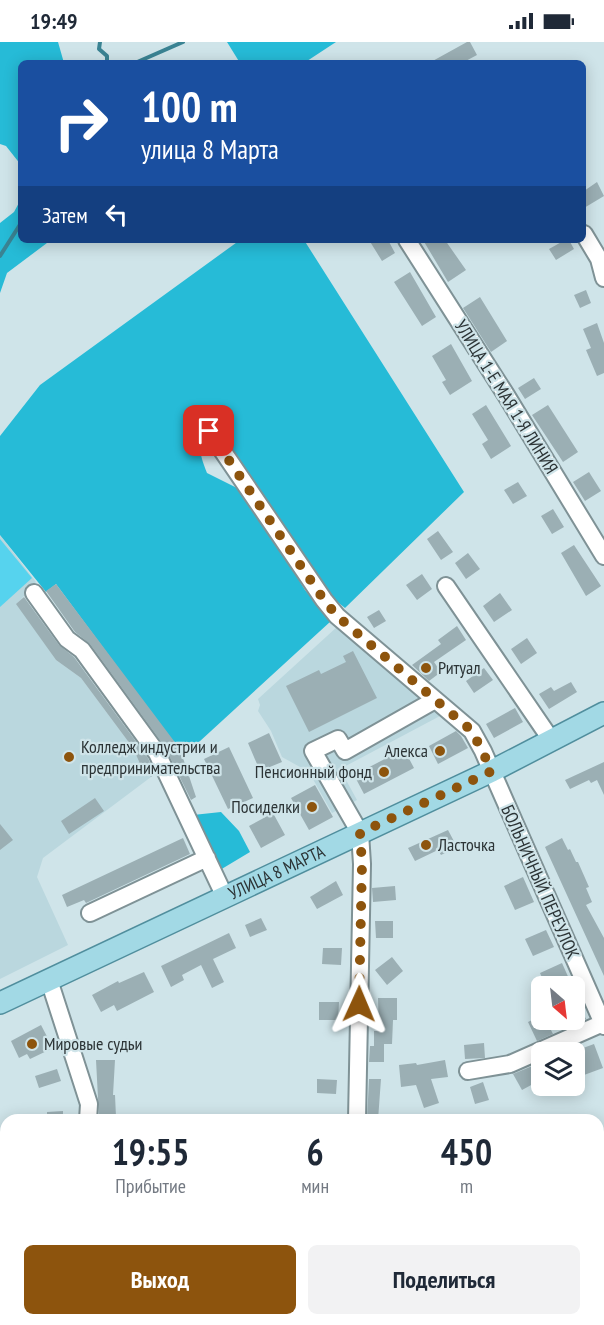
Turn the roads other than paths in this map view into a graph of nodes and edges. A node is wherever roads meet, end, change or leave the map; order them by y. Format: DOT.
graph roads {
  1 [pos="586,237"];
  2 [pos="408,243"];
  3 [pos="604,278"];
  4 [pos="209,431"];
  5 [pos="604,556"];
  6 [pos="446,586"];
  7 [pos="34,593"];
  8 [pos="435,700"];
  9 [pos="604,713"];
  10 [pos="552,741"];
  11 [pos="492,771"];
  12 [pos="360,833"];
  13 [pos="207,858"];
  14 [pos="225,897"];
  15 [pos="90,913"];
  16 [pos="49,980"];
  17 [pos="1,1001"];
  18 [pos="603,1024"];
  19 [pos="468,1071"];
  20 [pos="88,1114"];
  21 [pos="357,1114"];
  1 -- 3 [label="street"];
  2 -- 5 [label="street, УЛИЦА 1-Е МАЯ 1-Я ЛИНИЯ"];
  4 -- 8 [label="street, БОЛЬНИЧНЫЙ ПЕРЕУЛОК"];
  6 -- 10 [label="street"];
  7 -- 13 [label="street"];
  8 -- 11 [label="street, БОЛЬНИЧНЫЙ ПЕРЕУЛОК"];
  8 -- 12 [label="street"];
  9 -- 10 [label="main road, УЛИЦА 8 МАРТА"];
  10 -- 11 [label="main road, УЛИЦА 8 МАРТА"];
  11 -- 12 [label="main road, УЛИЦА 8 МАРТА"];
  11 -- 18 [label="street, БОЛЬНИЧНЫЙ ПЕРЕУЛОК"];
  12 -- 14 [label="main road, УЛИЦА 8 МАРТА"];
  12 -- 21 [label="street"];
  13 -- 14 [label="street"];
  13 -- 15 [label="street"];
  14 -- 16 [label="main road, УЛИЦА 8 МАРТА"];
  16 -- 17 [label="main road, УЛИЦА 8 МАРТА"];
  16 -- 20 [label="street"];
  18 -- 19 [label="street"];
}
